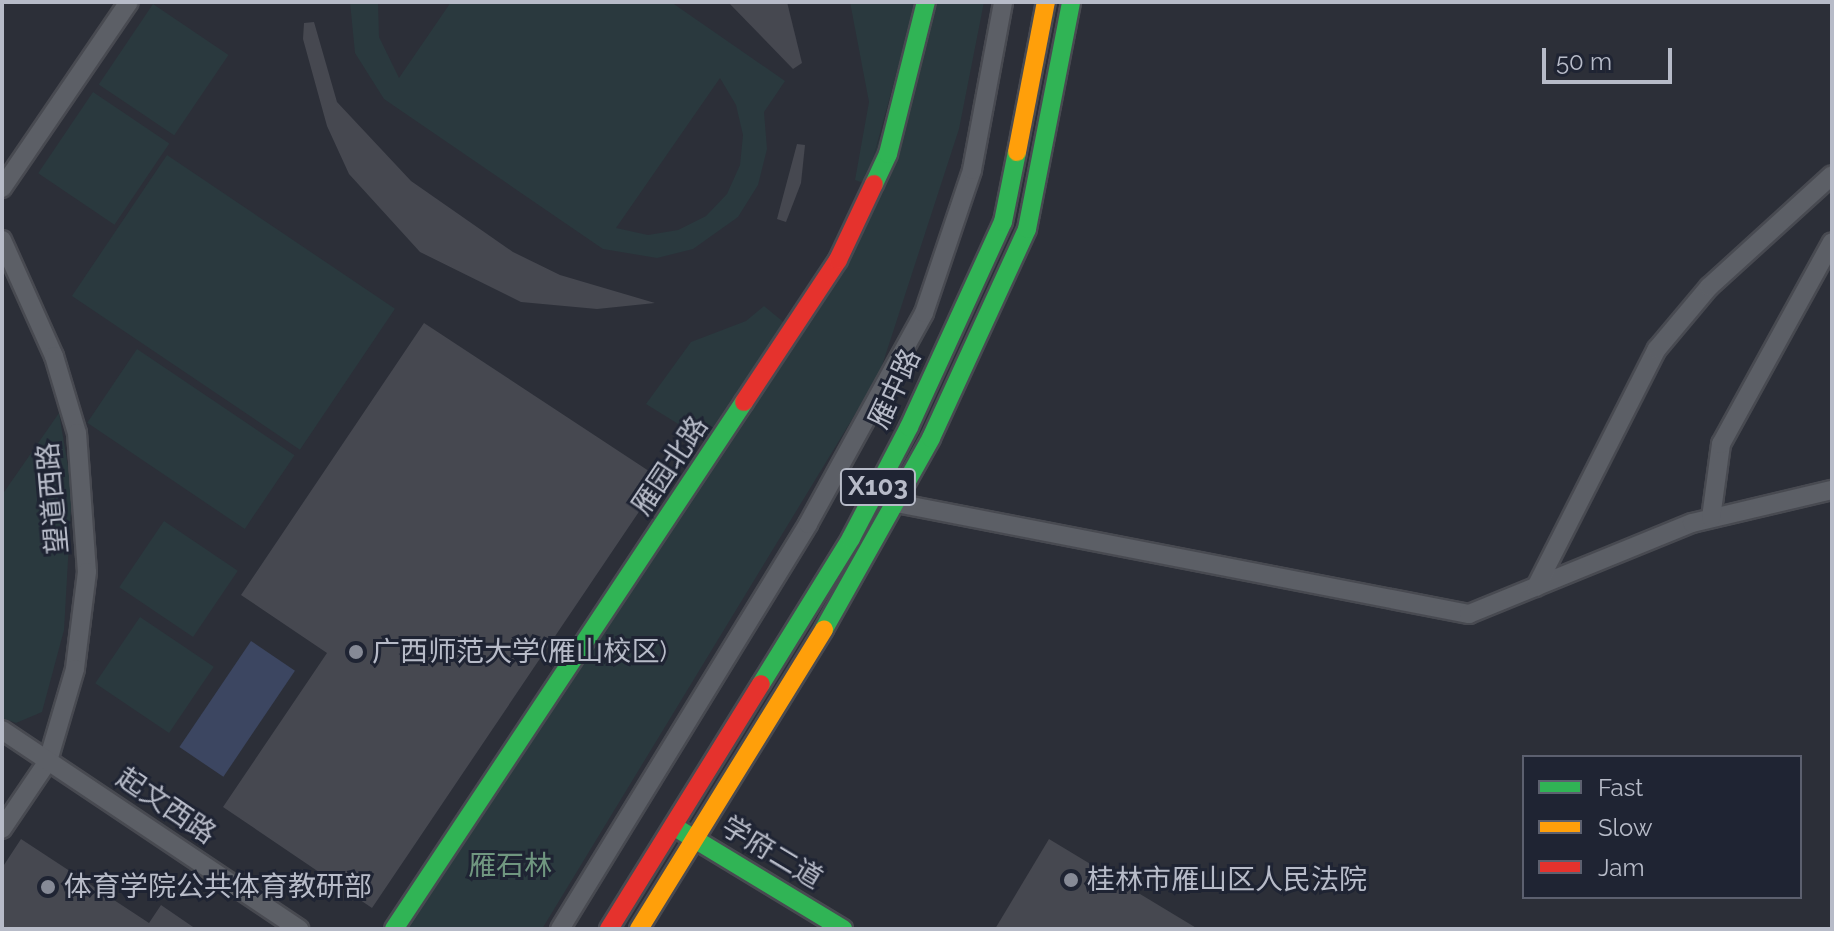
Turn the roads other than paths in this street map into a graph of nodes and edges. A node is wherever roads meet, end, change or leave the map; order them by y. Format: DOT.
graph roads {
  1 [pos="129,2"];
  2 [pos="926,2"];
  3 [pos="1003,2"];
  4 [pos="1046,2"];
  5 [pos="1071,2"];
  6 [pos="1832,175"];
  7 [pos="2,188"];
  8 [pos="2,240"];
  9 [pos="1832,242"];
  10 [pos="1832,490"];
  11 [pos="874,494"];
  12 [pos="896,504"];
  13 [pos="1711,518"];
  14 [pos="1536,587"];
  15 [pos="2,730"];
  16 [pos="48,761"];
  17 [pos="672,826"];
  18 [pos="2,829"];
  19 [pos="695,839"];
  20 [pos="299,929"];
  21 [pos="394,929"];
  22 [pos="560,929"];
  23 [pos="609,929"];
  24 [pos="639,929"];
  25 [pos="843,929"];
  1 -- 7 [label="street"];
  2 -- 21 [label="main road, 雁园北路"];
  3 -- 22 [label="street"];
  4 -- 11 [label="main road, 雁中路 / X103"];
  5 -- 12 [label="main road, 雁中路 / X103"];
  6 -- 14 [label="street"];
  8 -- 16 [label="street, 望道西路"];
  9 -- 13 [label="street"];
  10 -- 13 [label="street"];
  11 -- 12 [label="street"];
  11 -- 17 [label="main road, 雁中路 / X103"];
  12 -- 14 [label="street"];
  12 -- 19 [label="main road, 雁中路 / X103"];
  13 -- 14 [label="street"];
  15 -- 16 [label="street, 起文西路"];
  16 -- 18 [label="street, 望道西路"];
  16 -- 20 [label="street, 起文西路"];
  17 -- 19 [label="main road, 学府二道"];
  17 -- 23 [label="main road, 雁中路 / X103"];
  19 -- 24 [label="main road, 雁中路 / X103"];
  19 -- 25 [label="main road, 学府二道"];
}
